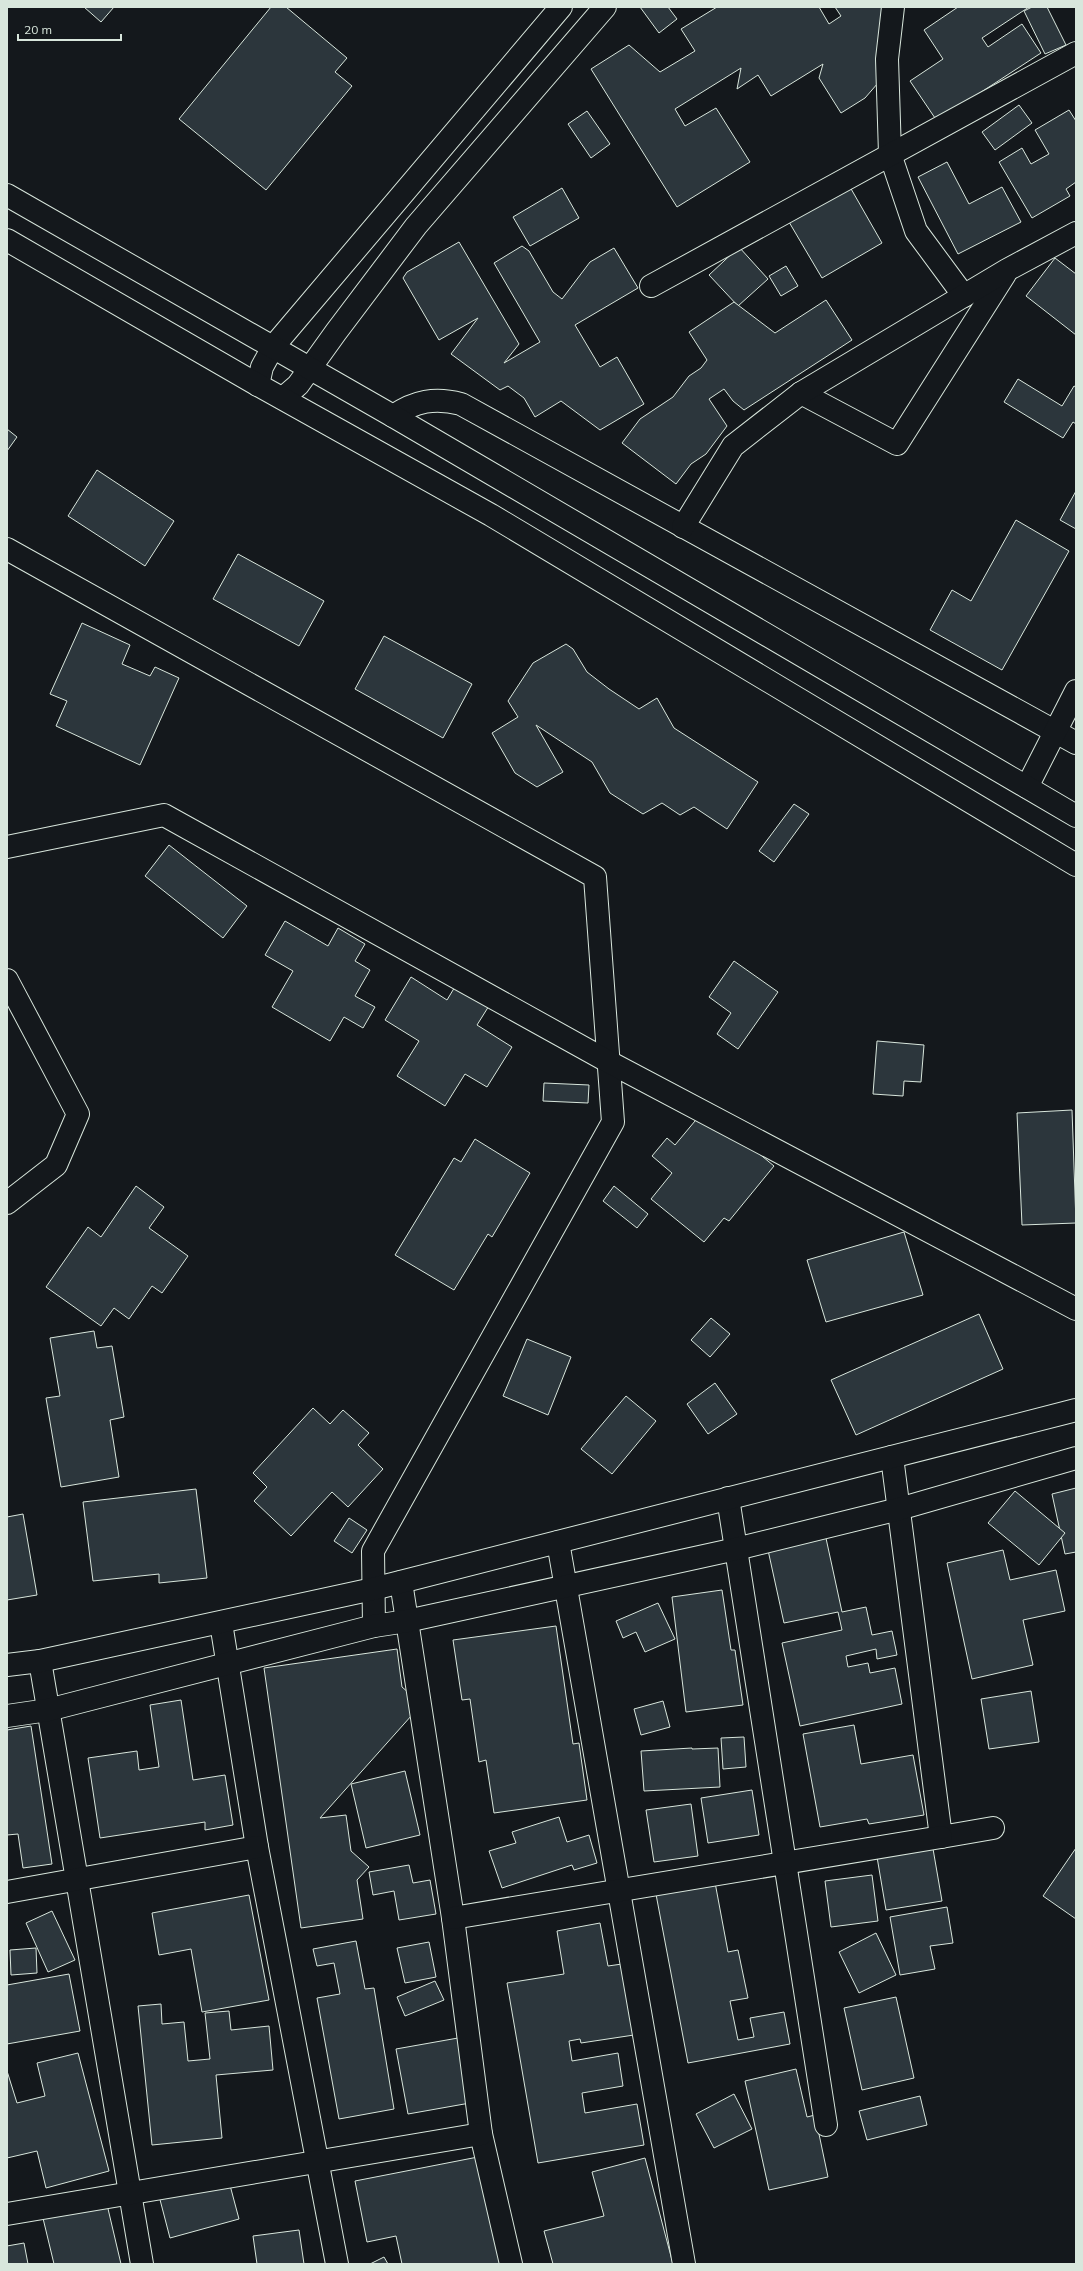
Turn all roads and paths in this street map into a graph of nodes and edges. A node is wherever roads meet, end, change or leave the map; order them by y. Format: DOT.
graph roads {
  1 [pos="561,7"];
  2 [pos="605,7"];
  3 [pos="892,7"];
  4 [pos="1076,53"];
  5 [pos="890,154"];
  6 [pos="7,195"];
  7 [pos="1076,233"];
  8 [pos="7,240"];
  9 [pos="1007,270"];
  10 [pos="651,286"];
  11 [pos="964,296"];
  12 [pos="273,347"];
  13 [pos="310,369"];
  14 [pos="258,385"];
  15 [pos="800,392"];
  16 [pos="283,398"];
  17 [pos="393,416"];
  18 [pos="683,527"];
  19 [pos="7,549"];
  20 [pos="1076,692"];
  21 [pos="1054,731"];
  22 [pos="1076,743"];
  23 [pos="1027,787"];
  24 [pos="1076,816"];
  25 [pos="7,847"];
  26 [pos="1076,865"];
  27 [pos="7,980"];
  28 [pos="609,1062"];
  29 [pos="7,1203"];
  30 [pos="1076,1309"];
  31 [pos="1076,1410"];
  32 [pos="892,1457"];
  33 [pos="1076,1458"];
  34 [pos="728,1498"];
  35 [pos="899,1509"];
  36 [pos="558,1542"];
  37 [pos="736,1549"];
  38 [pos="401,1582"];
  39 [pos="566,1586"];
  40 [pos="373,1589"];
  41 [pos="407,1621"];
  42 [pos="221,1623"];
  43 [pos="374,1626"];
  44 [pos="40,1661"];
  45 [pos="227,1663"];
  46 [pos="7,1664"];
  47 [pos="48,1710"];
  48 [pos="7,1716"];
  49 [pos="993,1828"];
  50 [pos="941,1837"];
  51 [pos="257,1847"];
  52 [pos="786,1863"];
  53 [pos="77,1880"];
  54 [pos="619,1890"];
  55 [pos="7,1892"];
  56 [pos="453,1918"];
  57 [pos="826,2125"];
  58 [pos="481,2134"];
  59 [pos="319,2162"];
  60 [pos="130,2193"];
  61 [pos="7,2214"];
  62 [pos="142,2264"];
  63 [pos="337,2264"];
  64 [pos="511,2264"];
  65 [pos="684,2264"];
  1 -- 12 [label="street"];
  2 -- 13 [label="street"];
  3 -- 5 [label="street"];
  4 -- 5 [label="street"];
  5 -- 10 [label="street"];
  5 -- 11 [label="street"];
  6 -- 12 [label="street"];
  7 -- 9 [label="street"];
  8 -- 14 [label="street"];
  9 -- 11 [label="street"];
  9 -- 15 [label="street"];
  11 -- 15 [label="street"];
  12 -- 13 [label="street"];
  12 -- 14 [label="street"];
  13 -- 16 [label="street"];
  13 -- 17 [label="street"];
  14 -- 16 [label="street"];
  15 -- 18 [label="street"];
  16 -- 26 [label="street"];
  17 -- 18 [label="street"];
  17 -- 23 [label="street"];
  18 -- 21 [label="street"];
  19 -- 28 [label="street"];
  20 -- 21 [label="street"];
  21 -- 22 [label="street"];
  21 -- 23 [label="street"];
  23 -- 24 [label="street"];
  25 -- 28 [label="street"];
  27 -- 29 [label="street"];
  28 -- 30 [label="street"];
  28 -- 40 [label="street"];
  31 -- 32 [label="street"];
  32 -- 34 [label="street"];
  32 -- 35 [label="street"];
  33 -- 35 [label="street"];
  34 -- 36 [label="street"];
  34 -- 37 [label="street"];
  35 -- 37 [label="street"];
  35 -- 50 [label="street"];
  36 -- 38 [label="street"];
  36 -- 39 [label="street"];
  37 -- 39 [label="street"];
  37 -- 52 [label="street"];
  38 -- 40 [label="street"];
  38 -- 41 [label="street"];
  39 -- 41 [label="street"];
  39 -- 54 [label="street"];
  40 -- 42 [label="street"];
  40 -- 43 [label="street"];
  41 -- 43 [label="street"];
  41 -- 56 [label="street"];
  42 -- 44 [label="street"];
  42 -- 45 [label="street"];
  43 -- 45 [label="street"];
  44 -- 46 [label="street"];
  44 -- 47 [label="street"];
  45 -- 47 [label="street"];
  45 -- 51 [label="street"];
  47 -- 48 [label="street"];
  47 -- 53 [label="street"];
  49 -- 50 [label="street"];
  50 -- 52 [label="street"];
  51 -- 53 [label="street"];
  51 -- 59 [label="street"];
  52 -- 54 [label="street"];
  52 -- 57 [label="street"];
  53 -- 55 [label="street"];
  53 -- 60 [label="street"];
  54 -- 56 [label="street"];
  54 -- 65 [label="street"];
  56 -- 58 [label="street"];
  58 -- 59 [label="street"];
  58 -- 64 [label="street"];
  59 -- 60 [label="street"];
  59 -- 63 [label="street"];
  60 -- 61 [label="street"];
  60 -- 62 [label="street"];
}
